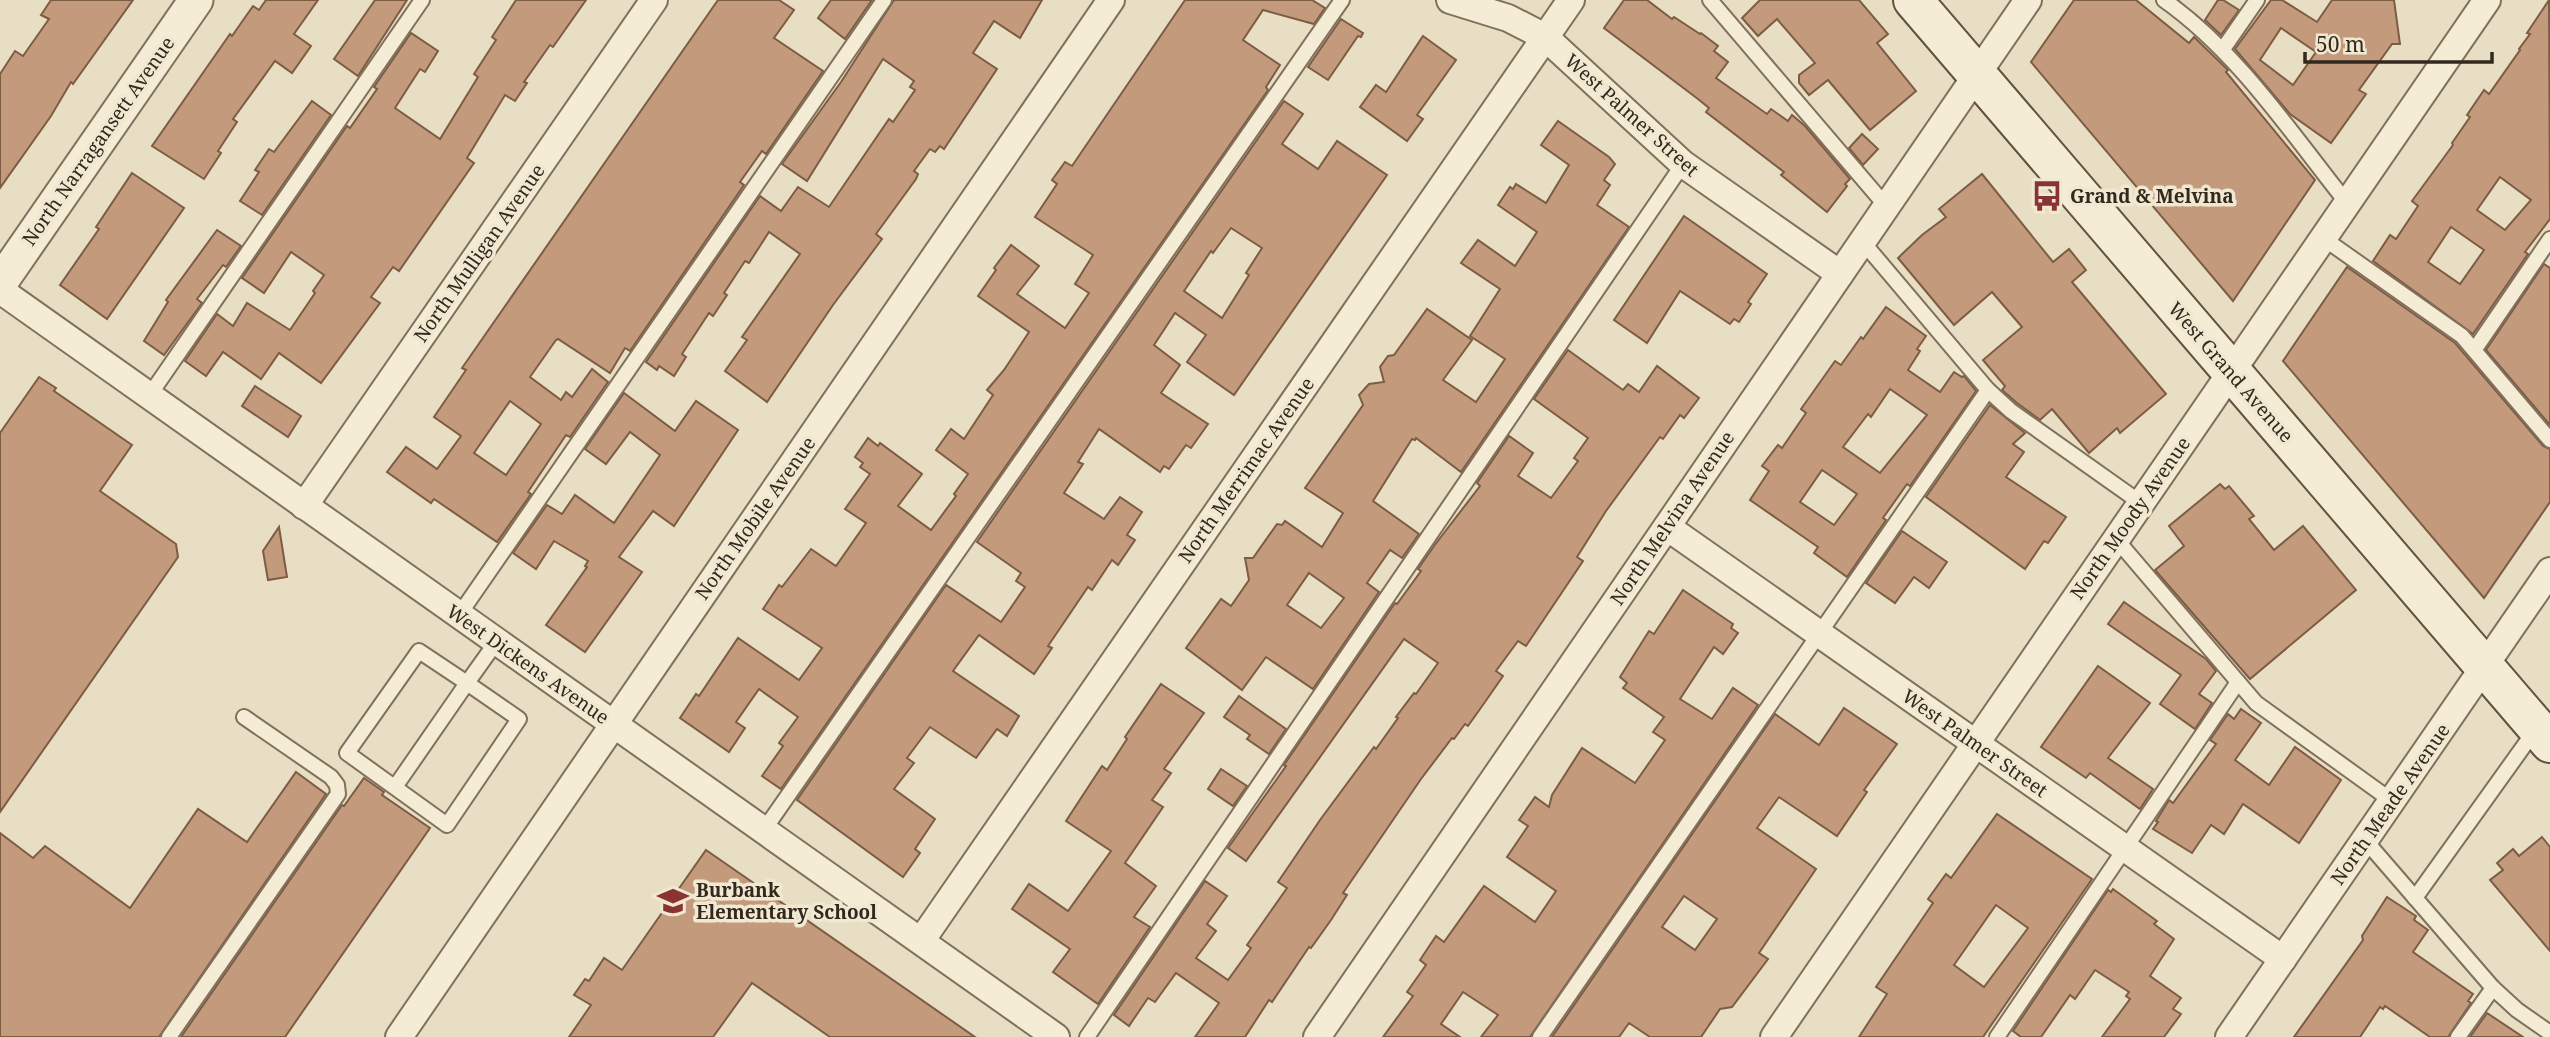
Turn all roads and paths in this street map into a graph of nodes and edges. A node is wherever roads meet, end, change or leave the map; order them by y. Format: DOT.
graph roads {
  1 [pos="196,0"];
  2 [pos="422,0"];
  3 [pos="654,0"];
  4 [pos="884,0"];
  5 [pos="1111,0"];
  6 [pos="1342,0"];
  7 [pos="1450,0"];
  8 [pos="1571,0"];
  9 [pos="1710,0"];
  10 [pos="1913,0"];
  11 [pos="2028,0"];
  12 [pos="2164,0"];
  13 [pos="2257,0"];
  14 [pos="2487,0"];
  15 [pos="1545,37"];
  16 [pos="2223,49"];
  17 [pos="1976,75"];
  18 [pos="1683,164"];
  19 [pos="2347,203"];
  20 [pos="1886,206"];
  21 [pos="2323,239"];
  22 [pos="2550,239"];
  23 [pos="1862,241"];
  24 [pos="1840,274"];
  25 [pos="0,283"];
  26 [pos="0,290"];
  27 [pos="2475,349"];
  28 [pos="2231,372"];
  29 [pos="1988,390"];
  30 [pos="149,396"];
  31 [pos="2550,440"];
  32 [pos="2141,503"];
  33 [pos="304,506"];
  34 [pos="1667,527"];
  35 [pos="2116,539"];
  36 [pos="2550,571"];
  37 [pos="459,615"];
  38 [pos="1818,632"];
  39 [pos="497,641"];
  40 [pos="2485,665"];
  41 [pos="2238,682"];
  42 [pos="467,683"];
  43 [pos="244,717"];
  44 [pos="614,724"];
  45 [pos="2544,736"];
  46 [pos="1976,743"];
  47 [pos="394,788"];
  48 [pos="2392,801"];
  49 [pos="764,830"];
  50 [pos="2365,840"];
  51 [pos="2127,849"];
  52 [pos="2415,898"];
  53 [pos="921,941"];
  54 [pos="2283,959"];
  55 [pos="2493,988"];
  56 [pos="2550,1033"];
  57 [pos="169,1037"];
  58 [pos="400,1037"];
  59 [pos="1056,1037"];
  60 [pos="1087,1037"];
  61 [pos="1317,1037"];
  62 [pos="1540,1037"];
  63 [pos="1774,1037"];
  64 [pos="1997,1037"];
  65 [pos="2229,1037"];
  66 [pos="2458,1037"];
  1 -- 25 [label="street, North Narragansett Avenue"];
  2 -- 30 [label="lane"];
  3 -- 33 [label="street, North Mulligan Avenue"];
  4 -- 37 [label="lane"];
  5 -- 44 [label="street, North Mobile Avenue"];
  6 -- 49 [label="lane"];
  7 -- 15 [label="street, West Palmer Street"];
  8 -- 15 [label="street, North Merrimac Avenue"];
  9 -- 20 [label="lane"];
  10 -- 17 [label="main road, West Grand Avenue"];
  11 -- 17 [label="street, North Melvina Avenue"];
  12 -- 16 [label="lane"];
  13 -- 16 [label="lane"];
  14 -- 19 [label="street, North Moody Avenue"];
  15 -- 18 [label="street, West Palmer Street"];
  15 -- 53 [label="street, North Merrimac Avenue"];
  16 -- 19 [label="lane"];
  17 -- 20 [label="street, North Melvina Avenue"];
  17 -- 28 [label="main road, West Grand Avenue"];
  18 -- 24 [label="street, West Palmer Street"];
  18 -- 60 [label="lane"];
  19 -- 21 [label="street, North Moody Avenue"];
  20 -- 23 [label="street, North Melvina Avenue"];
  21 -- 27 [label="lane"];
  21 -- 28 [label="street, North Moody Avenue"];
  22 -- 27 [label="lane"];
  23 -- 24 [label="street, North Melvina Avenue"];
  23 -- 29 [label="lane"];
  24 -- 34 [label="street, North Melvina Avenue"];
  26 -- 30 [label="street, West Dickens Avenue"];
  27 -- 31 [label="lane"];
  28 -- 32 [label="street, North Moody Avenue"];
  28 -- 40 [label="main road, West Grand Avenue"];
  29 -- 32 [label="lane"];
  29 -- 38 [label="lane"];
  30 -- 33 [label="street, West Dickens Avenue"];
  32 -- 35 [label="street, North Moody Avenue"];
  33 -- 37 [label="street, West Dickens Avenue"];
  34 -- 38 [label="street, West Palmer Street"];
  34 -- 61 [label="street, North Melvina Avenue"];
  35 -- 41 [label="lane"];
  35 -- 46 [label="street, North Moody Avenue"];
  36 -- 40 [label="street, North Meade Avenue"];
  37 -- 39 [label="street, West Dickens Avenue"];
  38 -- 46 [label="street, West Palmer Street"];
  38 -- 62 [label="lane"];
  39 -- 42 [label="lane"];
  39 -- 44 [label="street, West Dickens Avenue"];
  40 -- 45 [label="main road, West Grand Avenue"];
  40 -- 48 [label="street, North Meade Avenue"];
  41 -- 48 [label="lane"];
  41 -- 51 [label="lane"];
  42 -- 47 [label="lane"];
  42 -- 47 [label="lane"];
  42 -- 47 [label="lane"];
  43 -- 57 [label="lane"];
  44 -- 49 [label="street, West Dickens Avenue"];
  44 -- 58 [label="street, North Mobile Avenue"];
  45 -- 52 [label="lane"];
  46 -- 51 [label="street, West Palmer Street"];
  46 -- 63 [label="street, North Moody Avenue"];
  48 -- 50 [label="street, North Meade Avenue"];
  49 -- 53 [label="street, West Dickens Avenue"];
  50 -- 52 [label="lane"];
  50 -- 54 [label="street, North Meade Avenue"];
  51 -- 54 [label="street, West Palmer Street"];
  51 -- 64 [label="lane"];
  52 -- 55 [label="lane"];
  53 -- 59 [label="street, West Dickens Avenue"];
  54 -- 65 [label="street, North Meade Avenue"];
  55 -- 56 [label="lane"];
  55 -- 66 [label="lane"];
}
